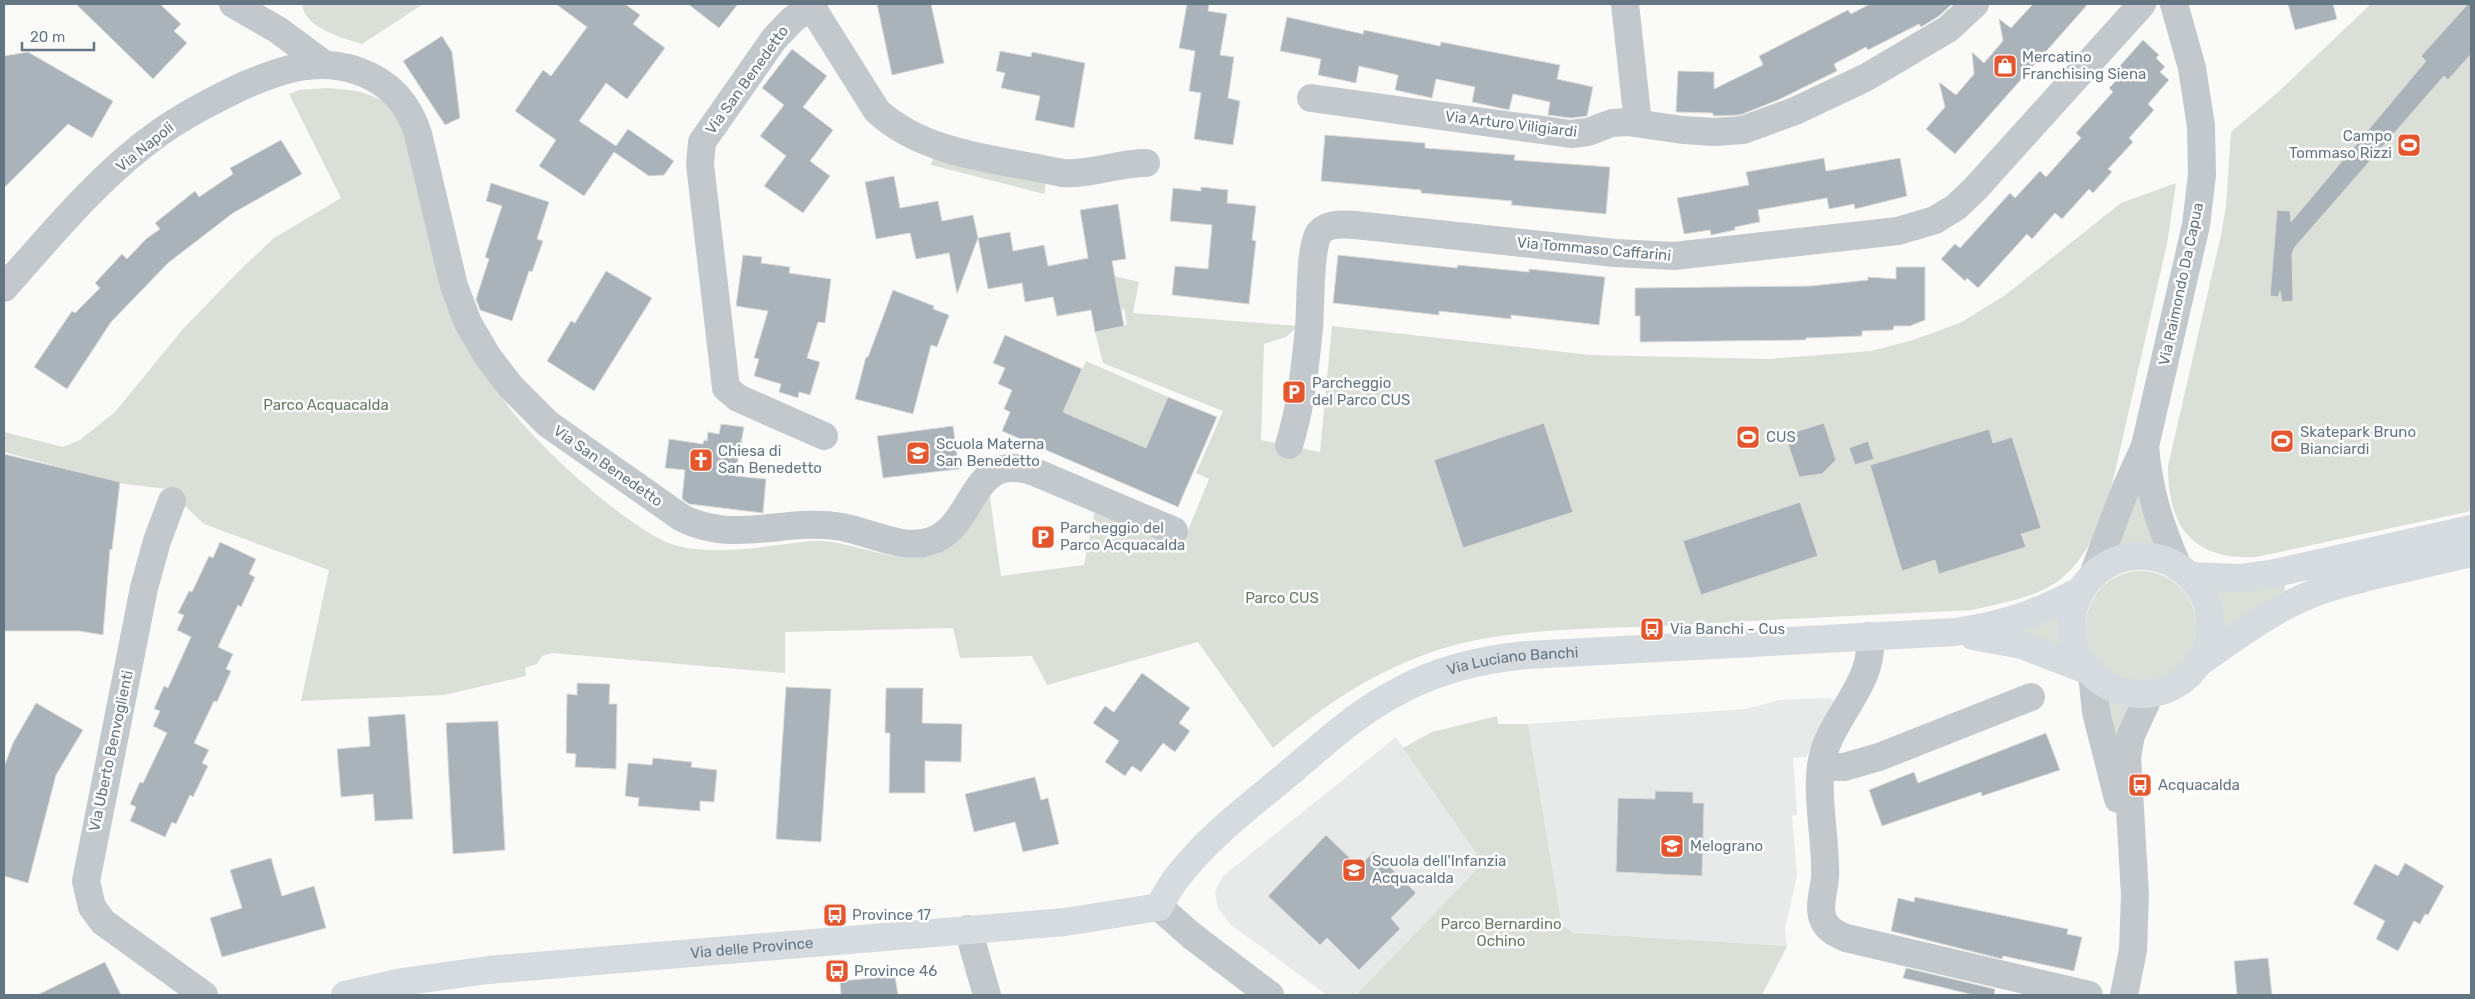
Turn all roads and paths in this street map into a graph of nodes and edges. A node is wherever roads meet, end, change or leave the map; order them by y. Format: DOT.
graph roads {
  1 [pos="233,4"];
  2 [pos="1625,4"];
  3 [pos="1975,4"];
  4 [pos="2142,4"];
  5 [pos="2174,4"];
  6 [pos="813,5"];
  7 [pos="324,64"];
  8 [pos="1311,98"];
  9 [pos="1638,123"];
  10 [pos="1146,163"];
  11 [pos="4,288"];
  12 [pos="824,436"];
  13 [pos="1289,445"];
  14 [pos="2145,446"];
  15 [pos="172,501"];
  16 [pos="2471,528"];
  17 [pos="1174,530"];
  18 [pos="2471,553"];
  19 [pos="2184,571"];
  20 [pos="2087,582"];
  21 [pos="1955,632"];
  22 [pos="1869,636"];
  23 [pos="2200,662"];
  24 [pos="2091,673"];
  25 [pos="2150,694"];
  26 [pos="2031,697"];
  27 [pos="1821,767"];
  28 [pos="2130,839"];
  29 [pos="1158,907"];
  30 [pos="968,929"];
  31 [pos="168,968"];
  32 [pos="182,995"];
  33 [pos="204,995"];
  34 [pos="345,995"];
  35 [pos="987,995"];
  36 [pos="1270,995"];
  37 [pos="2088,995"];
  38 [pos="2124,995"];
  1 -- 7 [label="street, Via San Benedetto"];
  2 -- 9 [label="street"];
  3 -- 9 [label="street, Via Arturo Viligiardi"];
  4 -- 13 [label="street, Via Tommaso Caffarini"];
  5 -- 14 [label="street, Via Raimondo Da Capua"];
  6 -- 10 [label="street"];
  6 -- 12 [label="street, Via San Benedetto"];
  7 -- 11 [label="street, Via Napoli"];
  7 -- 17 [label="street, Via San Benedetto"];
  8 -- 9 [label="street, Via Arturo Viligiardi"];
  14 -- 19 [label="street, Via Raimondo Da Capua"];
  14 -- 20 [label="street, Via Raimondo Da Capua"];
  15 -- 31 [label="street, Via Uberto Benvoglienti"];
  16 -- 19 [label="main road"];
  18 -- 23 [label="main road"];
  19 -- 20 [label="main road, Via Luciano Banchi"];
  19 -- 23 [label="main road, Via Luciano Banchi"];
  20 -- 21 [label="main road, Via Luciano Banchi"];
  20 -- 24 [label="main road, Via Luciano Banchi"];
  21 -- 22 [label="main road, Via Luciano Banchi"];
  21 -- 24 [label="main road, Via Luciano Banchi"];
  22 -- 27 [label="street"];
  22 -- 29 [label="main road, Via Luciano Banchi"];
  23 -- 25 [label="main road, Via Luciano Banchi"];
  24 -- 25 [label="main road, Via Luciano Banchi"];
  24 -- 28 [label="street"];
  25 -- 28 [label="street"];
  26 -- 27 [label="street"];
  27 -- 37 [label="street"];
  28 -- 38 [label="street"];
  29 -- 30 [label="main road, Via delle Province"];
  29 -- 36 [label="street"];
  30 -- 34 [label="main road, Via delle Province"];
  30 -- 35 [label="street"];
  31 -- 32 [label="street, Via Uberto Benvoglienti"];
  31 -- 33 [label="street, Via Uberto Benvoglienti"];
}
